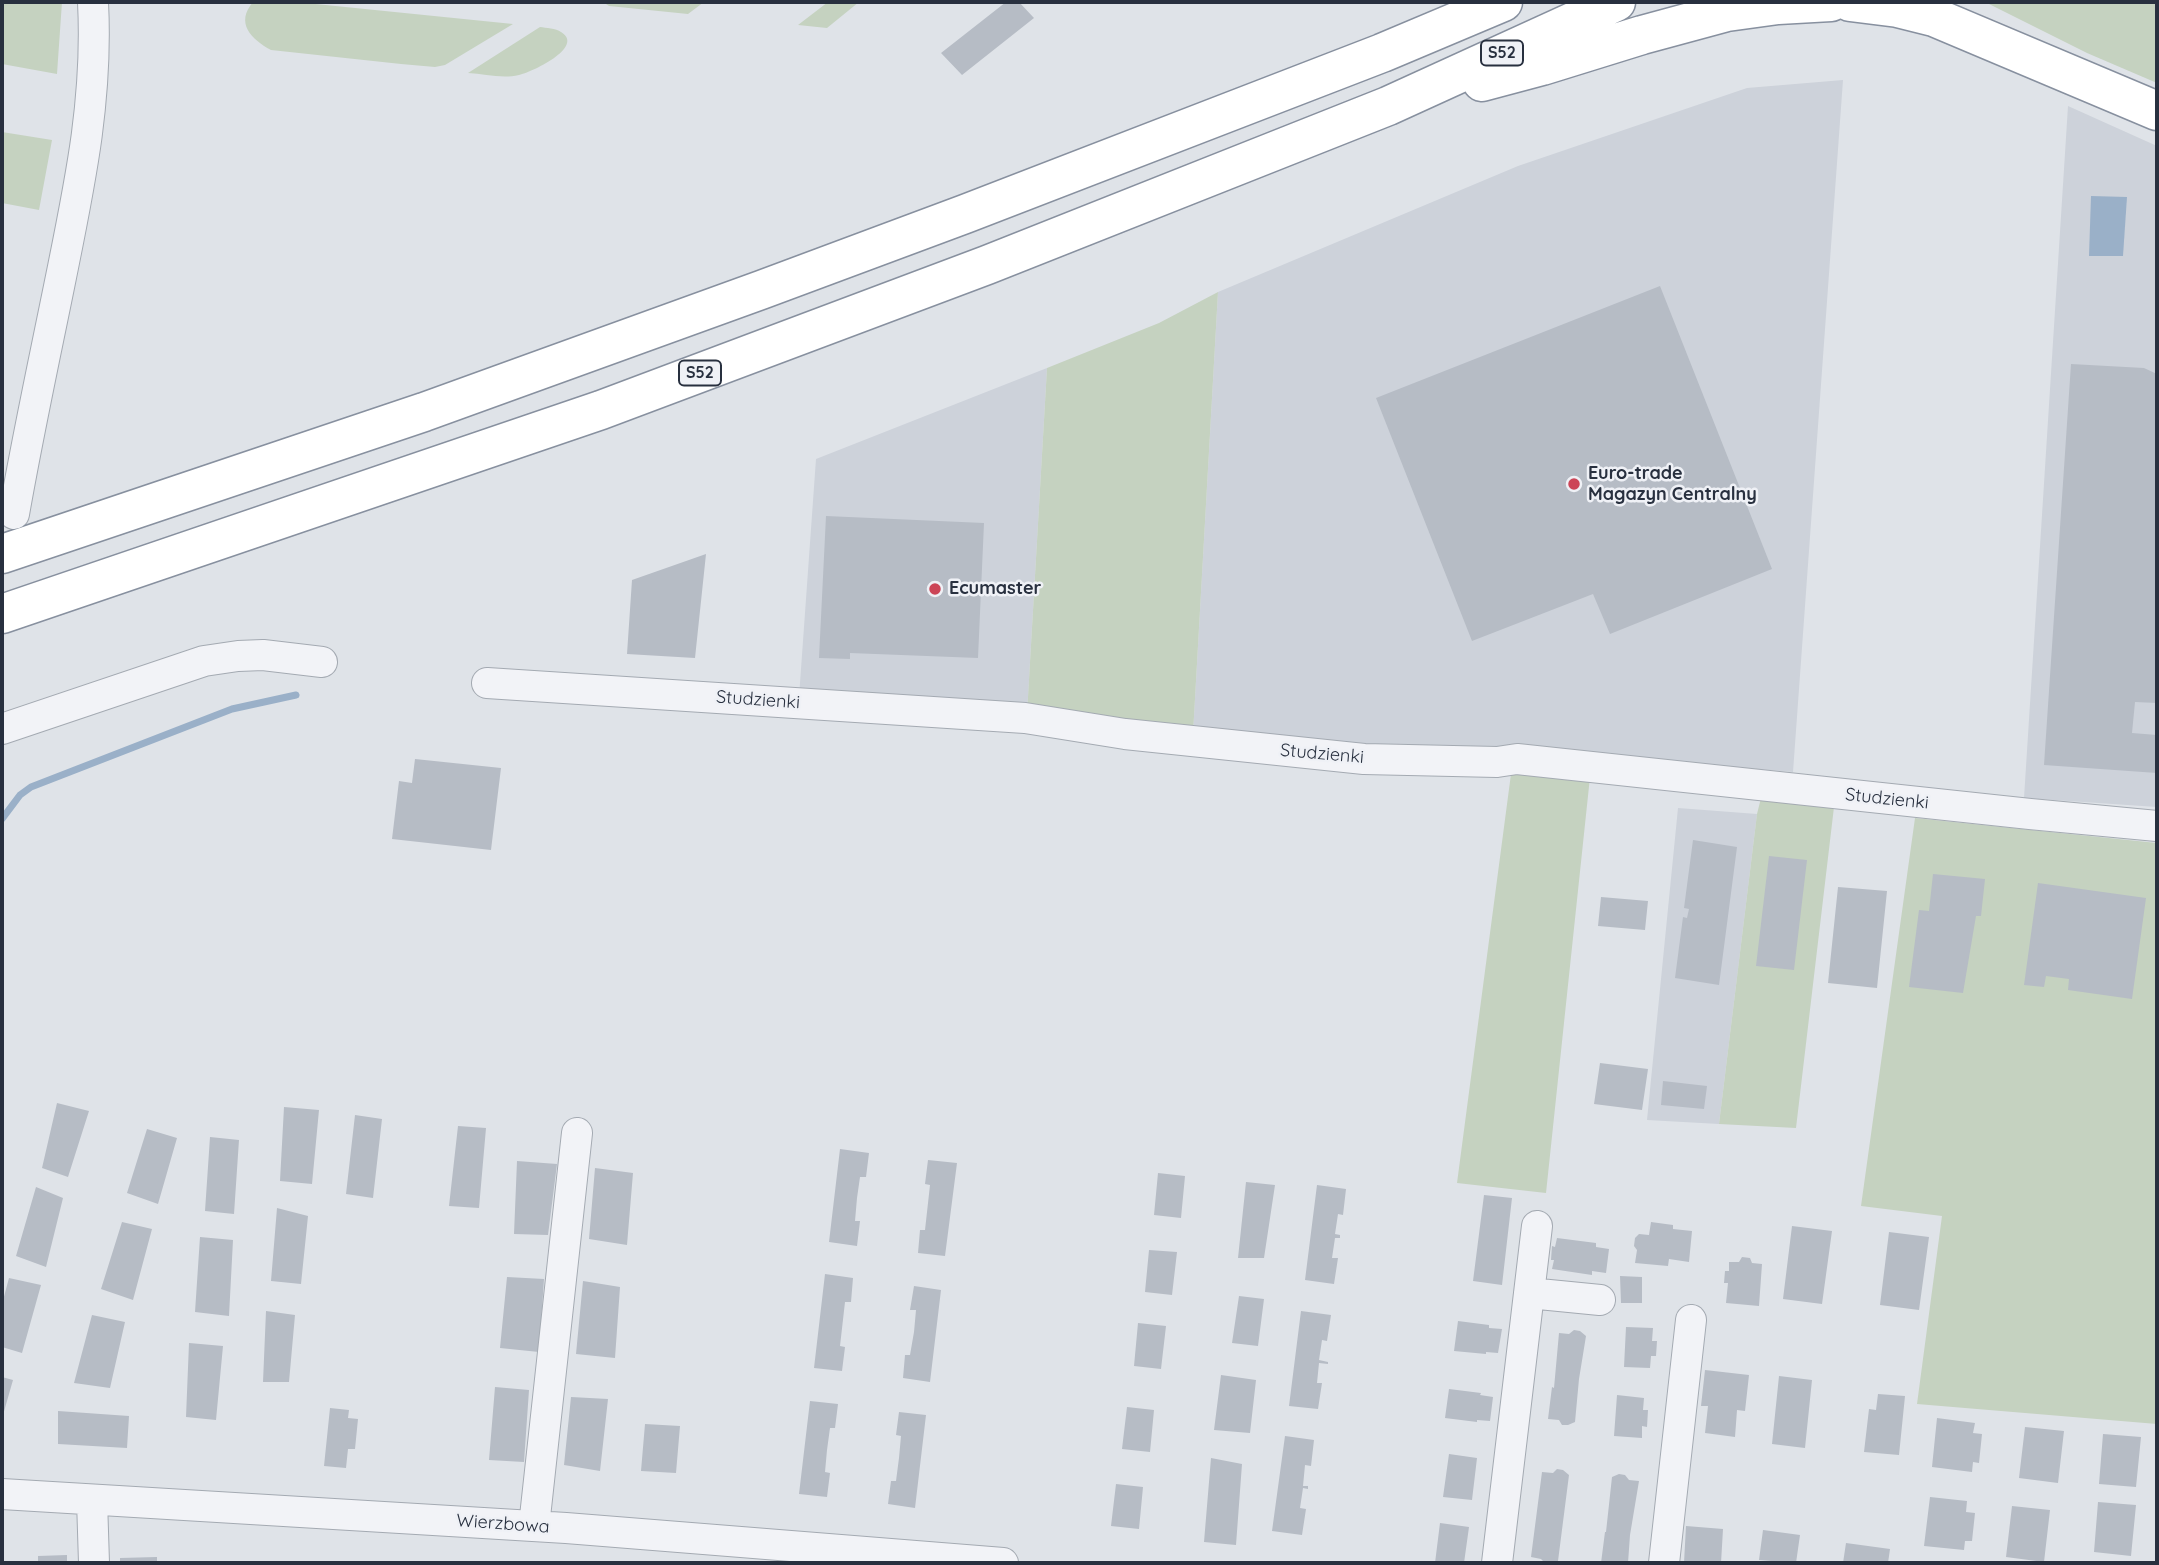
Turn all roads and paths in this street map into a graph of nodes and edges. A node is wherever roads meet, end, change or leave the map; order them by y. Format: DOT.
graph roads {
  1 [pos="93,2"];
  2 [pos="1475,2"];
  3 [pos="1503,2"];
  4 [pos="1616,2"];
  5 [pos="1831,2"];
  6 [pos="1850,2"];
  7 [pos="1382,53"];
  8 [pos="1388,106"];
  9 [pos="2157,111"];
  10 [pos="14,447"];
  11 [pos="14,514"];
  12 [pos="2,554"];
  13 [pos="2,614"];
  14 [pos="322,662"];
  15 [pos="487,683"];
  16 [pos="2,729"];
  17 [pos="2157,826"];
  18 [pos="577,1133"];
  19 [pos="1537,1226"];
  20 [pos="1529,1293"];
  21 [pos="1600,1300"];
  22 [pos="1691,1320"];
  23 [pos="2,1494"];
  24 [pos="92,1500"];
  25 [pos="534,1526"];
  26 [pos="94,1563"];
  27 [pos="996,1563"];
  28 [pos="1003,1563"];
  29 [pos="1497,1563"];
  30 [pos="1664,1563"];
  1 -- 10 [label="street"];
  2 -- 7 [label="highway"];
  3 -- 7 [label="highway"];
  4 -- 8 [label="highway, S52"];
  5 -- 8 [label="highway"];
  6 -- 9 [label="highway"];
  7 -- 12 [label="highway"];
  8 -- 13 [label="highway, S52"];
  10 -- 11 [label="street"];
  14 -- 16 [label="street"];
  15 -- 17 [label="street, Studzienki"];
  18 -- 25 [label="street"];
  19 -- 20 [label="street"];
  20 -- 21 [label="street"];
  20 -- 29 [label="street"];
  22 -- 30 [label="street"];
  23 -- 24 [label="street, Wierzbowa"];
  24 -- 25 [label="street, Wierzbowa"];
  24 -- 26 [label="street"];
  25 -- 27 [label="street, Wierzbowa"];
  27 -- 28 [label="street, Wierzbowa"];
}
